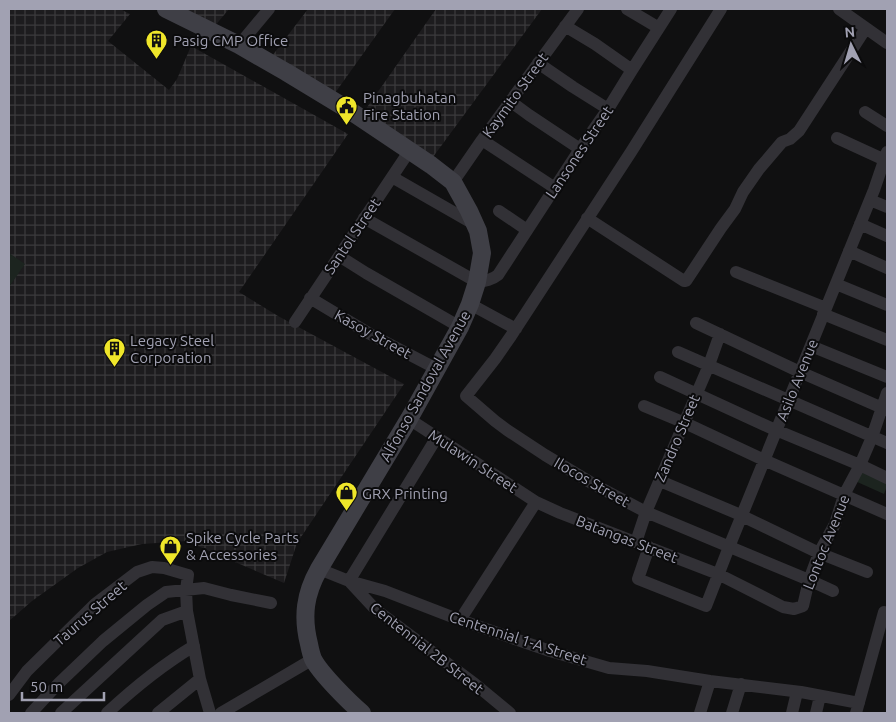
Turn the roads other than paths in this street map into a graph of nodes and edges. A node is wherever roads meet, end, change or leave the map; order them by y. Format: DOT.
graph roads {
  1 [pos="166,9"];
  2 [pos="269,9"];
  3 [pos="578,9"];
  4 [pos="627,9"];
  5 [pos="672,9"];
  6 [pos="720,9"];
  7 [pos="839,9"];
  8 [pos="565,26"];
  9 [pos="659,28"];
  10 [pos="866,28"];
  11 [pos="887,43"];
  12 [pos="239,44"];
  13 [pos="538,63"];
  14 [pos="632,70"];
  15 [pos="510,101"];
  16 [pos="608,109"];
  17 [pos="864,112"];
  18 [pos="887,126"];
  19 [pos="837,138"];
  20 [pos="482,140"];
  21 [pos="580,149"];
  22 [pos="410,150"];
  23 [pos="886,158"];
  24 [pos="392,176"];
  25 [pos="453,182"];
  26 [pos="555,188"];
  27 [pos="870,200"];
  28 [pos="887,207"];
  29 [pos="499,211"];
  30 [pos="364,218"];
  31 [pos="587,218"];
  32 [pos="474,224"];
  33 [pos="860,224"];
  34 [pos="527,230"];
  35 [pos="887,236"];
  36 [pos="849,251"];
  37 [pos="339,256"];
  38 [pos="887,268"];
  39 [pos="736,272"];
  40 [pos="477,282"];
  41 [pos="836,284"];
  42 [pos="310,298"];
  43 [pos="470,304"];
  44 [pos="887,305"];
  45 [pos="825,311"];
  46 [pos="294,322"];
  47 [pos="696,324"];
  48 [pos="460,327"];
  49 [pos="516,329"];
  50 [pos="720,334"];
  51 [pos="887,340"];
  52 [pos="811,346"];
  53 [pos="678,352"];
  54 [pos="709,365"];
  55 [pos="437,369"];
  56 [pos="800,372"];
  57 [pos="660,377"];
  58 [pos="887,377"];
  59 [pos="696,393"];
  60 [pos="887,393"];
  61 [pos="789,400"];
  62 [pos="644,406"];
  63 [pos="885,409"];
  64 [pos="409,419"];
  65 [pos="685,423"];
  66 [pos="776,430"];
  67 [pos="437,437"];
  68 [pos="872,437"];
  69 [pos="887,444"];
  70 [pos="764,460"];
  71 [pos="860,465"];
  72 [pos="887,478"];
  73 [pos="660,480"];
  74 [pos="844,495"];
  75 [pos="536,502"];
  76 [pos="646,512"];
  77 [pos="887,514"];
  78 [pos="741,516"];
  79 [pos="636,542"];
  80 [pos="729,547"];
  81 [pos="649,548"];
  82 [pos="820,553"];
  83 [pos="319,569"];
  84 [pos="867,572"];
  85 [pos="718,574"];
  86 [pos="809,580"];
  87 [pos="349,581"];
  88 [pos="186,590"];
  89 [pos="833,591"];
  90 [pos="270,603"];
  91 [pos="187,611"];
  92 [pos="884,612"];
  93 [pos="460,620"];
  94 [pos="194,646"];
  95 [pos="313,660"];
  96 [pos="200,679"];
  97 [pos="710,681"];
  98 [pos="741,684"];
  99 [pos="797,692"];
  100 [pos="9,695"];
  101 [pos="820,696"];
  102 [pos="858,708"];
  103 [pos="31,713"];
  104 [pos="61,713"];
  105 [pos="107,713"];
  106 [pos="158,713"];
  107 [pos="210,713"];
  108 [pos="223,713"];
  109 [pos="362,713"];
  110 [pos="510,713"];
  111 [pos="700,713"];
  112 [pos="732,713"];
  113 [pos="792,713"];
  114 [pos="816,713"];
  1 -- 12 [label="main road, Alfonso Sandoval Avenue"];
  2 -- 12 [label="street"];
  3 -- 8 [label="street, Kaymito Street"];
  4 -- 9 [label="street"];
  5 -- 9 [label="street, Lansones Street"];
  6 -- 31 [label="street"];
  7 -- 10 [label="street"];
  8 -- 13 [label="street, Kaymito Street"];
  8 -- 14 [label="street"];
  9 -- 14 [label="street, Lansones Street"];
  10 -- 11 [label="street"];
  10 -- 31 [label="street"];
  12 -- 22 [label="main road, Alfonso Sandoval Avenue"];
  13 -- 15 [label="street, Kaymito Street"];
  13 -- 16 [label="street"];
  14 -- 16 [label="street, Lansones Street"];
  15 -- 20 [label="street, Kaymito Street"];
  15 -- 21 [label="street"];
  16 -- 21 [label="street, Lansones Street"];
  17 -- 18 [label="street"];
  19 -- 23 [label="street"];
  20 -- 25 [label="street, Kaymito Street"];
  20 -- 26 [label="street"];
  21 -- 26 [label="street, Lansones Street"];
  22 -- 24 [label="street, Santol Street"];
  22 -- 25 [label="main road, Alfonso Sandoval Avenue"];
  23 -- 27 [label="street, Asilo Avenue"];
  24 -- 30 [label="street, Santol Street"];
  24 -- 32 [label="street"];
  25 -- 32 [label="main road, Alfonso Sandoval Avenue"];
  26 -- 34 [label="street, Lansones Street"];
  27 -- 28 [label="street"];
  27 -- 33 [label="street, Asilo Avenue"];
  29 -- 34 [label="street"];
  30 -- 37 [label="street, Santol Street"];
  30 -- 40 [label="street"];
  31 -- 49 [label="street"];
  32 -- 40 [label="main road, Alfonso Sandoval Avenue"];
  33 -- 35 [label="street"];
  33 -- 36 [label="street, Asilo Avenue"];
  34 -- 40 [label="street, Lansones Street"];
  36 -- 38 [label="street"];
  36 -- 41 [label="street, Asilo Avenue"];
  37 -- 42 [label="street, Santol Street"];
  37 -- 48 [label="street"];
  39 -- 45 [label="street"];
  40 -- 43 [label="main road, Alfonso Sandoval Avenue"];
  41 -- 44 [label="street"];
  41 -- 45 [label="street, Asilo Avenue"];
  42 -- 46 [label="street, Santol Street"];
  42 -- 55 [label="street, Kasoy Street"];
  43 -- 48 [label="main road, Alfonso Sandoval Avenue"];
  43 -- 49 [label="street"];
  45 -- 51 [label="street"];
  45 -- 52 [label="street, Asilo Avenue"];
  47 -- 50 [label="street"];
  48 -- 55 [label="main road, Alfonso Sandoval Avenue"];
  49 -- 76 [label="street, Ilocos Street"];
  50 -- 54 [label="street, Zandro Street"];
  50 -- 56 [label="street"];
  52 -- 56 [label="street, Asilo Avenue"];
  52 -- 58 [label="street"];
  53 -- 54 [label="street"];
  54 -- 59 [label="street, Zandro Street"];
  54 -- 61 [label="street"];
  55 -- 64 [label="main road, Alfonso Sandoval Avenue"];
  56 -- 61 [label="street, Asilo Avenue"];
  56 -- 63 [label="street"];
  57 -- 59 [label="street"];
  59 -- 65 [label="street, Zandro Street"];
  59 -- 66 [label="street"];
  60 -- 63 [label="street, Lontoc Avenue"];
  61 -- 66 [label="street, Asilo Avenue"];
  61 -- 68 [label="street"];
  62 -- 65 [label="street"];
  63 -- 68 [label="street, Lontoc Avenue"];
  64 -- 67 [label="street, Mulawin Street"];
  64 -- 83 [label="main road, Alfonso Sandoval Avenue"];
  65 -- 70 [label="street"];
  65 -- 73 [label="street, Zandro Street"];
  66 -- 70 [label="street, Asilo Avenue"];
  66 -- 71 [label="street"];
  67 -- 75 [label="street, Mulawin Street"];
  67 -- 87 [label="street"];
  68 -- 69 [label="street"];
  68 -- 71 [label="street, Lontoc Avenue"];
  70 -- 74 [label="street"];
  70 -- 78 [label="street, Asilo Avenue"];
  71 -- 72 [label="street"];
  71 -- 74 [label="street, Lontoc Avenue"];
  73 -- 76 [label="street, Zandro Street"];
  73 -- 78 [label="street"];
  74 -- 77 [label="street"];
  74 -- 82 [label="street, Lontoc Avenue"];
  75 -- 79 [label="street, Batangas Street"];
  75 -- 93 [label="street"];
  76 -- 79 [label="street, Zandro Street"];
  76 -- 80 [label="street, Ilocos Street"];
  78 -- 80 [label="street, Asilo Avenue"];
  78 -- 82 [label="street"];
  79 -- 81 [label="street, Batangas Street"];
  80 -- 85 [label="street, Asilo Avenue"];
  80 -- 86 [label="street, Ilocos Street"];
  81 -- 85 [label="street, Batangas Street"];
  81 -- 85 [label="street, Asilo Avenue"];
  82 -- 84 [label="street"];
  82 -- 86 [label="street, Lontoc Avenue"];
  83 -- 87 [label="street, Centennial 2B Street"];
  83 -- 95 [label="main road, Alfonso Sandoval Avenue"];
  85 -- 86 [label="street, Lontoc Avenue"];
  86 -- 89 [label="street, Ilocos Street"];
  87 -- 93 [label="street, Centennial 1-A Street"];
  87 -- 110 [label="street, Centennial 2B Street"];
  88 -- 90 [label="street"];
  88 -- 91 [label="street"];
  88 -- 100 [label="street, Taurus Street"];
  88 -- 103 [label="street"];
  91 -- 94 [label="street"];
  91 -- 104 [label="street"];
  92 -- 102 [label="street"];
  93 -- 97 [label="street, Centennial 1-A Street"];
  94 -- 96 [label="street"];
  94 -- 105 [label="street"];
  95 -- 108 [label="street"];
  95 -- 109 [label="main road, Alfonso Sandoval Avenue"];
  96 -- 106 [label="street"];
  96 -- 107 [label="street"];
  97 -- 98 [label="street, Centennial 1-A Street"];
  97 -- 111 [label="street"];
  98 -- 99 [label="street, Centennial 1-A Street"];
  98 -- 112 [label="street"];
  99 -- 101 [label="street, Centennial 1-A Street"];
  99 -- 113 [label="street"];
  101 -- 102 [label="street, Centennial 1-A Street"];
  101 -- 114 [label="street"];
}
